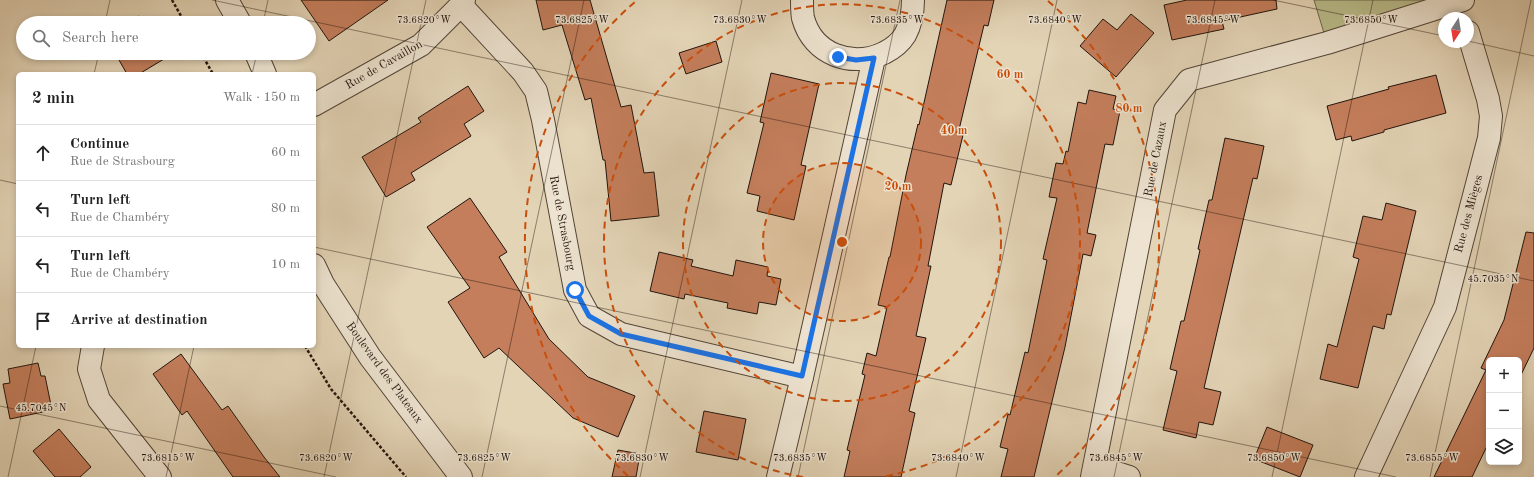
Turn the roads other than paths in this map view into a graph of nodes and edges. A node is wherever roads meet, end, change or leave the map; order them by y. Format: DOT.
graph roads {
  1 [pos="227,0"];
  2 [pos="802,0"];
  3 [pos="913,0"];
  4 [pos="462,3"];
  5 [pos="1462,6"];
  6 [pos="236,16"];
  7 [pos="1473,48"];
  8 [pos="874,58"];
  9 [pos="259,60"];
  10 [pos="264,72"];
  11 [pos="316,104"];
  12 [pos="316,269"];
  13 [pos="93,348"];
  14 [pos="802,376"];
  15 [pos="1094,471"];
  16 [pos="160,477"];
  17 [pos="461,477"];
  18 [pos="778,477"];
  19 [pos="1129,477"];
  20 [pos="1366,477"];
  1 -- 6 [label="street"];
  2 -- 8 [label="street"];
  3 -- 8 [label="street"];
  4 -- 11 [label="street, Rue de Cavaillon"];
  4 -- 14 [label="street, Rue de Strasbourg"];
  5 -- 15 [label="street, Rue de Cazaux"];
  7 -- 20 [label="street, Rue des Mièges"];
  8 -- 14 [label="street"];
  9 -- 10 [label="street"];
  12 -- 17 [label="street, Boulevard des Plateaux"];
  13 -- 16 [label="street"];
  14 -- 18 [label="street"];
  15 -- 19 [label="street"];
}
